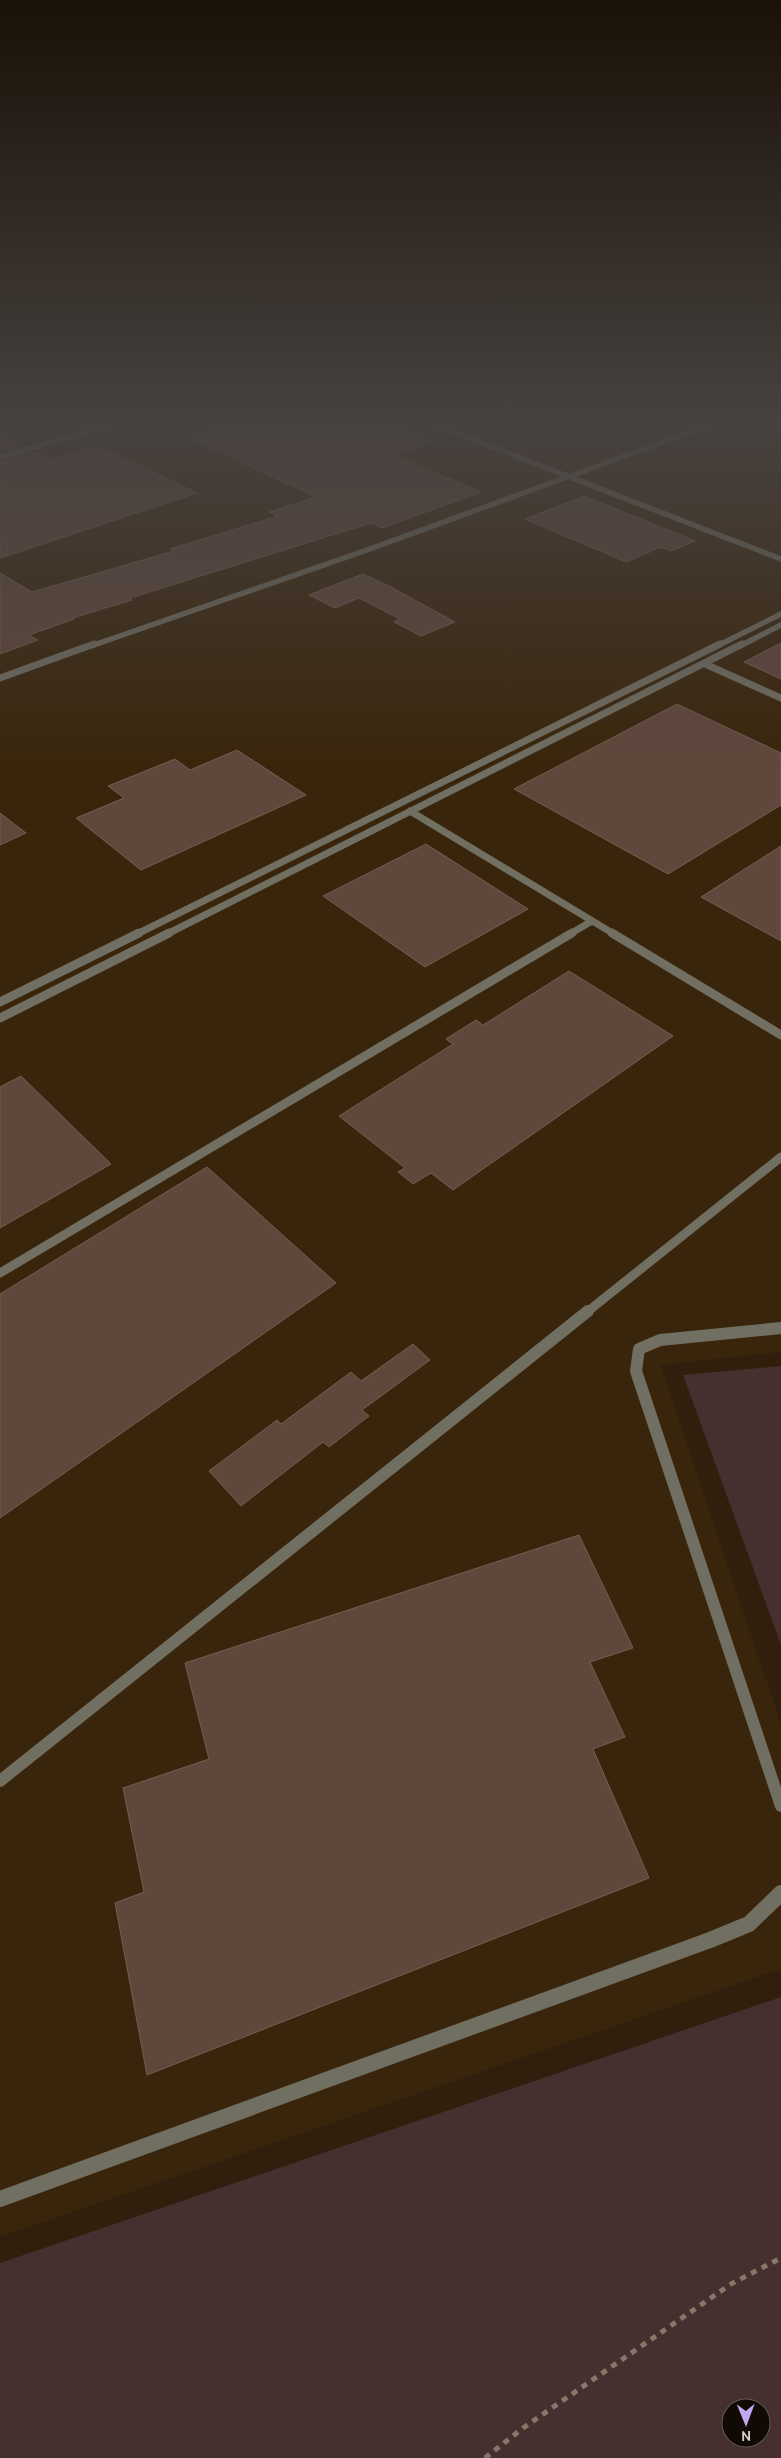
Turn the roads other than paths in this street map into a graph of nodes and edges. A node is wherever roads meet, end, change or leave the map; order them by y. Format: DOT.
graph roads {
  1 [pos="393,540"];
  2 [pos="729,540"];
  3 [pos="781,560"];
  4 [pos="781,614"];
  5 [pos="781,625"];
  6 [pos="705,664"];
  7 [pos="0,678"];
  8 [pos="781,698"];
  9 [pos="410,811"];
  10 [pos="592,921"];
  11 [pos="0,1002"];
  12 [pos="0,1018"];
  13 [pos="781,1035"];
  14 [pos="781,1157"];
  15 [pos="0,1273"];
  16 [pos="781,1328"];
  17 [pos="0,1782"];
  18 [pos="781,1806"];
  19 [pos="781,1893"];
  20 [pos="0,2199"];
  1 -- 7 [label="street"];
  2 -- 3 [label="street"];
  4 -- 11 [label="street"];
  5 -- 6 [label="street"];
  6 -- 8 [label="street"];
  6 -- 9 [label="street"];
  9 -- 10 [label="street"];
  9 -- 12 [label="street"];
  10 -- 13 [label="street"];
  10 -- 15 [label="street"];
  14 -- 17 [label="street"];
  16 -- 18 [label="street"];
  19 -- 20 [label="street"];
}
